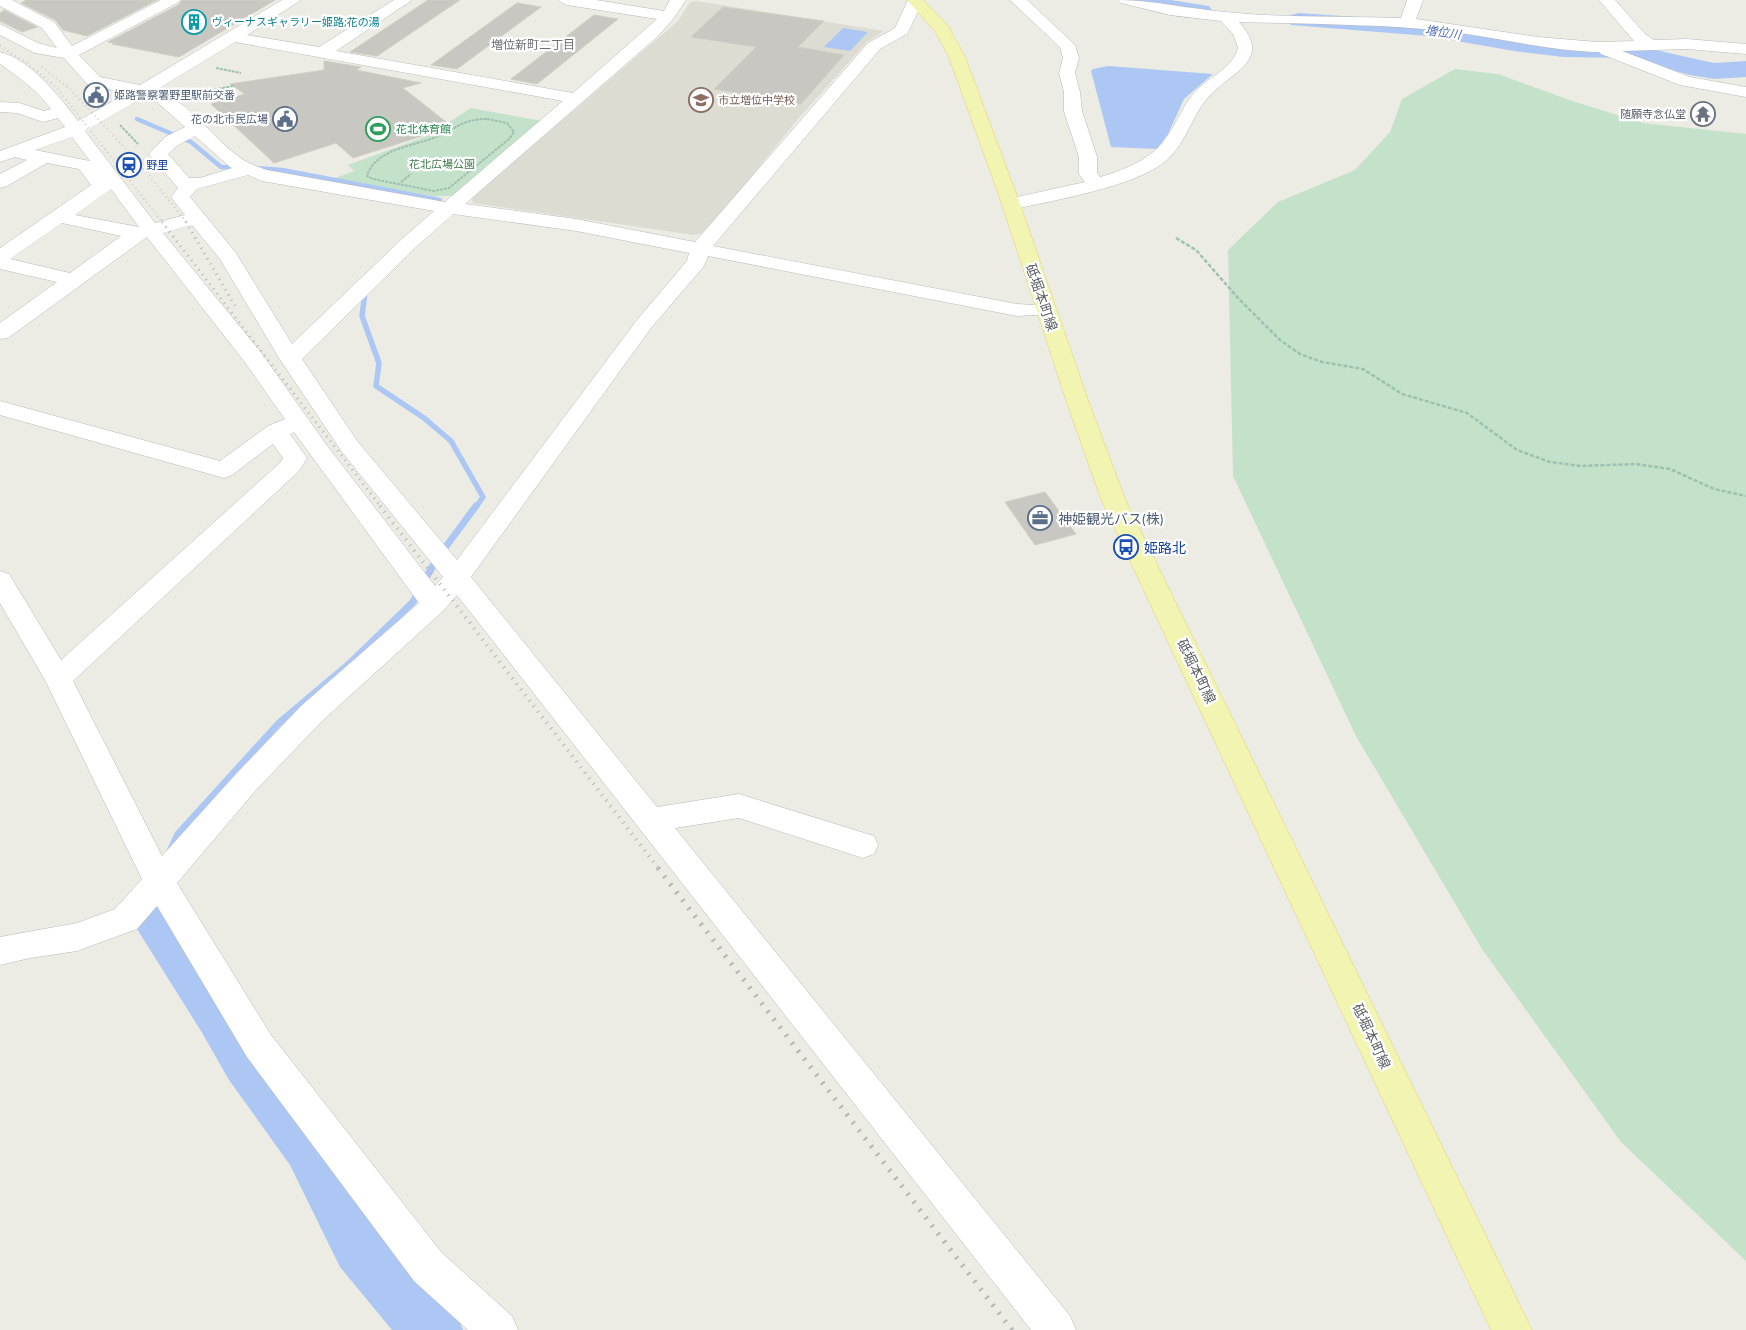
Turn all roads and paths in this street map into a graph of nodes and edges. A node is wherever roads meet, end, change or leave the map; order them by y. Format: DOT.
graph roads {
  1 [pos="1,0"];
  2 [pos="172,0"];
  3 [pos="293,0"];
  4 [pos="404,0"];
  5 [pos="567,0"];
  6 [pos="678,0"];
  7 [pos="915,0"];
  8 [pos="1018,0"];
  9 [pos="1126,0"];
  10 [pos="1227,0"];
  11 [pos="1415,0"];
  12 [pos="1608,0"];
  13 [pos="668,16"];
  14 [pos="1226,17"];
  15 [pos="1407,23"];
  16 [pos="0,29"];
  17 [pos="233,36"];
  18 [pos="1649,44"];
  19 [pos="1597,47"];
  20 [pos="1746,49"];
  21 [pos="321,53"];
  22 [pos="69,54"];
  23 [pos="0,57"];
  24 [pos="212,68"];
  25 [pos="242,73"];
  26 [pos="233,86"];
  27 [pos="143,91"];
  28 [pos="1746,92"];
  29 [pos="575,98"];
  30 [pos="190,100"];
  31 [pos="0,108"];
  32 [pos="61,112"];
  33 [pos="199,128"];
  34 [pos="74,130"];
  35 [pos="7,155"];
  36 [pos="42,158"];
  37 [pos="248,169"];
  38 [pos="0,182"];
  39 [pos="108,183"];
  40 [pos="191,184"];
  41 [pos="1096,184"];
  42 [pos="449,188"];
  43 [pos="1011,204"];
  44 [pos="449,208"];
  45 [pos="59,217"];
  46 [pos="198,217"];
  47 [pos="144,231"];
  48 [pos="1176,238"];
  49 [pos="700,249"];
  50 [pos="0,257"];
  51 [pos="0,263"];
  52 [pos="76,280"];
  53 [pos="1046,310"];
  54 [pos="0,334"];
  55 [pos="290,358"];
  56 [pos="0,408"];
  57 [pos="287,426"];
  58 [pos="1746,496"];
  59 [pos="457,578"];
  60 [pos="0,580"];
  61 [pos="434,604"];
  62 [pos="58,679"];
  63 [pos="650,820"];
  64 [pos="863,845"];
  65 [pos="159,881"];
  66 [pos="0,950"];
  67 [pos="498,1330"];
  68 [pos="1056,1330"];
  69 [pos="1512,1330"];
  1 -- 22 [label="street"];
  2 -- 22 [label="street"];
  3 -- 17 [label="street"];
  4 -- 21 [label="street"];
  5 -- 13 [label="street"];
  6 -- 13 [label="street"];
  7 -- 43 [label="main road, 砥堀本町線"];
  7 -- 49 [label="street"];
  8 -- 41 [label="street"];
  9 -- 14 [label="street"];
  10 -- 14 [label="street"];
  11 -- 15 [label="street"];
  12 -- 18 [label="street"];
  13 -- 29 [label="street"];
  14 -- 15 [label="street"];
  14 -- 41 [label="street"];
  15 -- 19 [label="street"];
  16 -- 22 [label="street"];
  17 -- 21 [label="street"];
  17 -- 27 [label="street"];
  18 -- 19 [label="street"];
  18 -- 20 [label="street"];
  19 -- 28 [label="street"];
  21 -- 29 [label="street"];
  22 -- 27 [label="street"];
  23 -- 32 [label="street"];
  24 -- 25 [label="path"];
  26 -- 30 [label="path"];
  27 -- 33 [label="street"];
  27 -- 34 [label="street"];
  29 -- 44 [label="street"];
  31 -- 32 [label="street"];
  32 -- 34 [label="street"];
  33 -- 37 [label="street"];
  33 -- 40 [label="street"];
  34 -- 35 [label="street"];
  34 -- 39 [label="street"];
  35 -- 36 [label="street"];
  36 -- 38 [label="street"];
  36 -- 39 [label="street"];
  37 -- 40 [label="street"];
  37 -- 44 [label="street"];
  39 -- 45 [label="street"];
  39 -- 47 [label="street"];
  40 -- 46 [label="street"];
  41 -- 43 [label="street"];
  42 -- 42 [label="path"];
  43 -- 53 [label="main road, 砥堀本町線"];
  44 -- 49 [label="street"];
  44 -- 55 [label="street"];
  45 -- 47 [label="street"];
  45 -- 50 [label="street"];
  46 -- 47 [label="street"];
  46 -- 55 [label="street"];
  47 -- 52 [label="street"];
  47 -- 57 [label="street"];
  48 -- 58 [label="path"];
  49 -- 53 [label="street"];
  49 -- 59 [label="street"];
  51 -- 52 [label="street"];
  52 -- 54 [label="street"];
  53 -- 69 [label="main road, 砥堀本町線"];
  55 -- 59 [label="street"];
  56 -- 57 [label="street"];
  57 -- 61 [label="street"];
  57 -- 62 [label="street"];
  59 -- 61 [label="street"];
  59 -- 63 [label="street"];
  60 -- 62 [label="street"];
  61 -- 65 [label="street"];
  62 -- 65 [label="street"];
  63 -- 64 [label="street"];
  63 -- 68 [label="street"];
  65 -- 66 [label="street"];
  65 -- 67 [label="street"];
}
